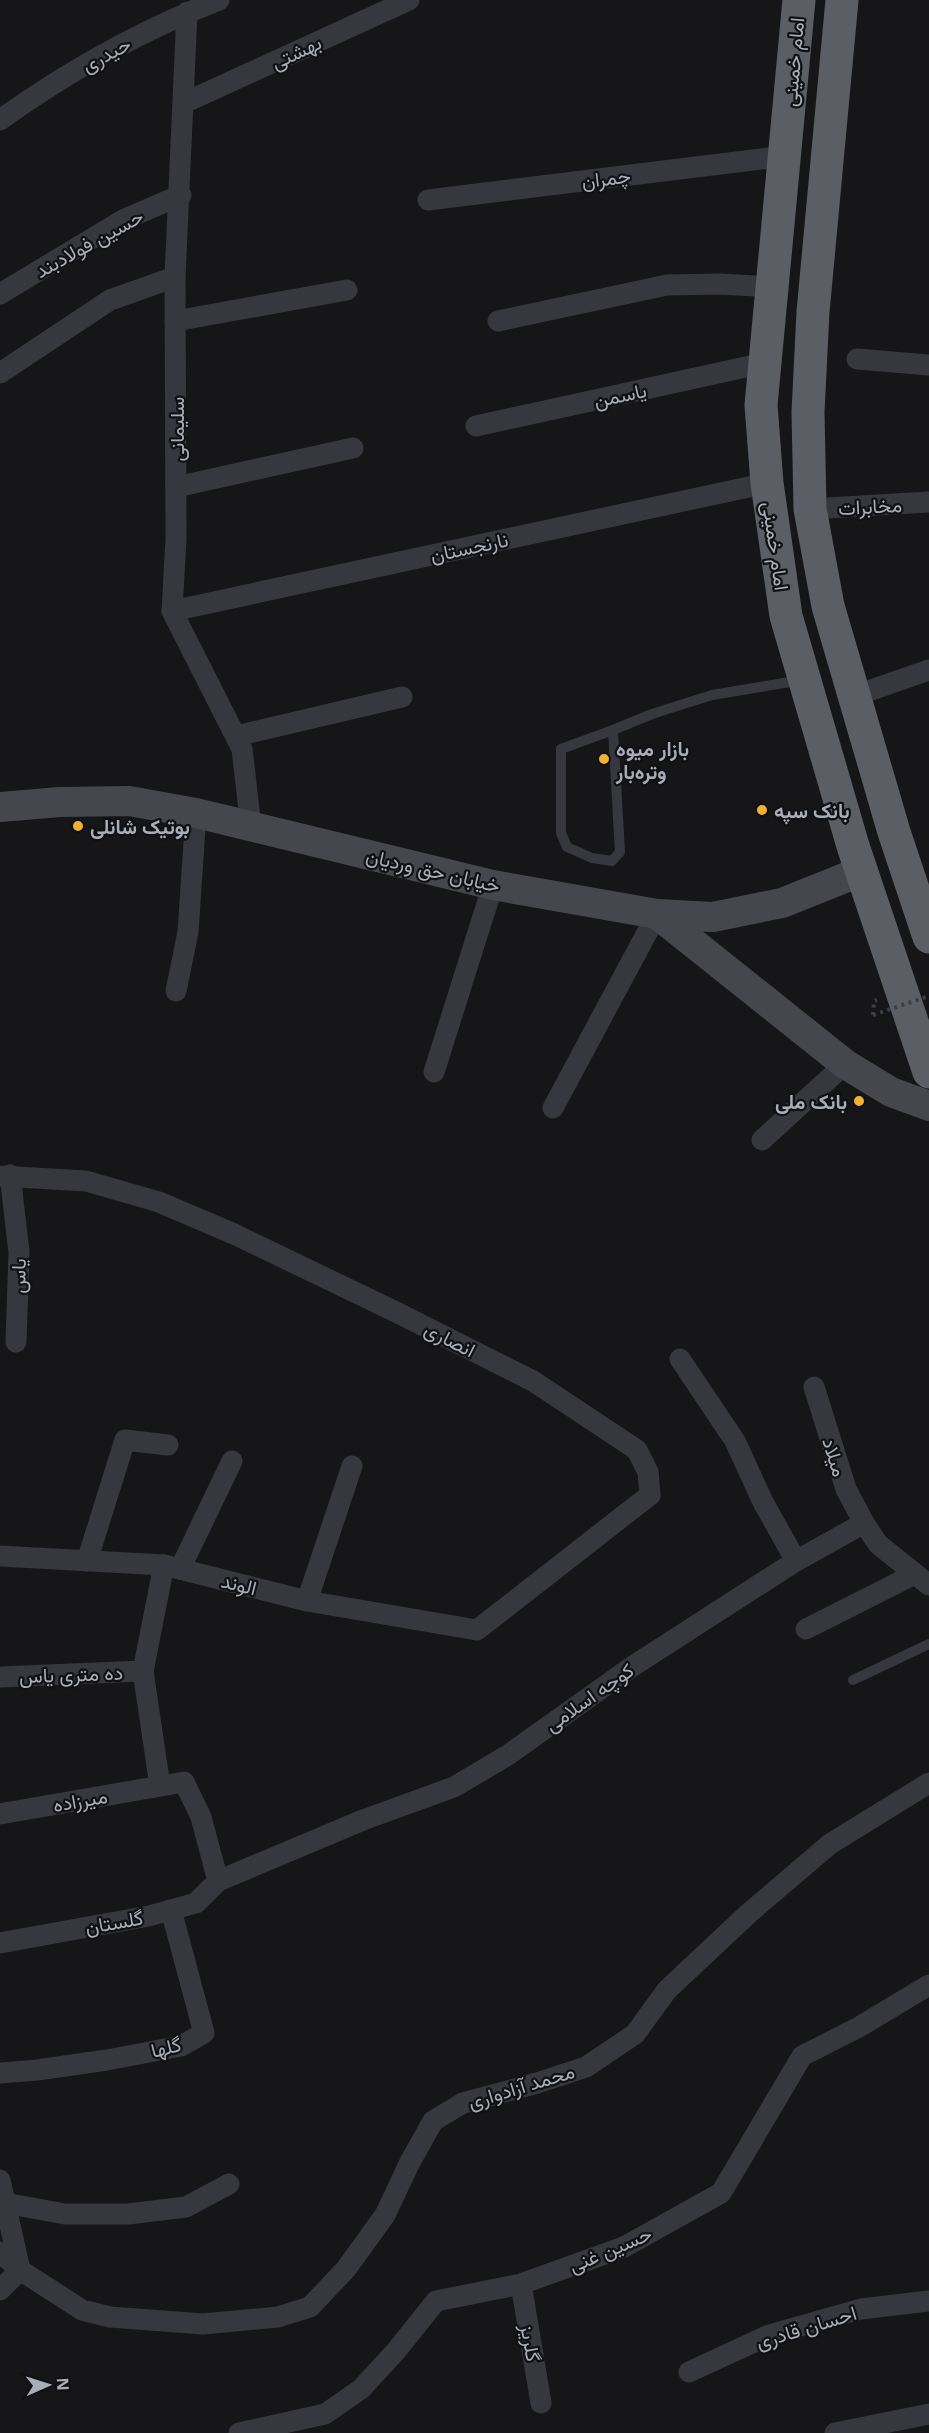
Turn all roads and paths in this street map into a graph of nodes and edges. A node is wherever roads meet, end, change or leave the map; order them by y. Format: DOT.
graph roads {
  1 [pos="219,0"];
  2 [pos="409,0"];
  3 [pos="799,0"];
  4 [pos="842,0"];
  5 [pos="187,12"];
  6 [pos="184,103"];
  7 [pos="0,120"];
  8 [pos="785,156"];
  9 [pos="181,195"];
  10 [pos="428,200"];
  11 [pos="176,277"];
  12 [pos="772,287"];
  13 [pos="348,290"];
  14 [pos="0,294"];
  15 [pos="175,321"];
  16 [pos="498,321"];
  17 [pos="857,359"];
  18 [pos="764,363"];
  19 [pos="929,365"];
  20 [pos="0,373"];
  21 [pos="476,426"];
  22 [pos="353,448"];
  23 [pos="767,483"];
  24 [pos="176,487"];
  25 [pos="929,502"];
  26 [pos="810,509"];
  27 [pos="172,611"];
  28 [pos="929,670"];
  29 [pos="805,679"];
  30 [pos="854,696"];
  31 [pos="402,697"];
  32 [pos="613,730"];
  33 [pos="236,736"];
  34 [pos="0,807"];
  35 [pos="196,813"];
  36 [pos="251,827"];
  37 [pos="862,871"];
  38 [pos="493,885"];
  39 [pos="657,914"];
  40 [pos="929,937"];
  41 [pos="176,991"];
  42 [pos="929,996"];
  43 [pos="874,1001"];
  44 [pos="845,1064"];
  45 [pos="434,1072"];
  46 [pos="929,1072"];
  47 [pos="929,1106"];
  48 [pos="553,1108"];
  49 [pos="762,1140"];
  50 [pos="5,1175"];
  51 [pos="16,1342"];
  52 [pos="680,1359"];
  53 [pos="814,1387"];
  54 [pos="168,1445"];
  55 [pos="232,1461"];
  56 [pos="352,1466"];
  57 [pos="864,1523"];
  58 [pos="0,1556"];
  59 [pos="87,1561"];
  60 [pos="796,1561"];
  61 [pos="172,1567"];
  62 [pos="922,1579"];
  63 [pos="307,1601"];
  64 [pos="806,1629"];
  65 [pos="477,1630"];
  66 [pos="929,1644"];
  67 [pos="143,1671"];
  68 [pos="0,1677"];
  69 [pos="852,1680"];
  70 [pos="929,1783"];
  71 [pos="160,1786"];
  72 [pos="0,1814"];
  73 [pos="219,1881"];
  74 [pos="171,1910"];
  75 [pos="0,1943"];
  76 [pos="929,1985"];
  77 [pos="0,2073"];
  78 [pos="0,2180"];
  79 [pos="229,2184"];
  80 [pos="5,2203"];
  81 [pos="0,2252"];
  82 [pos="20,2270"];
  83 [pos="521,2284"];
  84 [pos="0,2290"];
  85 [pos="929,2301"];
  86 [pos="689,2372"];
  87 [pos="541,2403"];
  88 [pos="929,2414"];
  89 [pos="239,2433"];
  90 [pos="835,2433"];
  1 -- 5 [label="street, حیدری"];
  2 -- 6 [label="street, بهشتی"];
  3 -- 8 [label="highway, امام خمینی"];
  4 -- 26 [label="highway, امام خمینی"];
  5 -- 6 [label="street, سلیمانی"];
  5 -- 7 [label="street, حیدری"];
  6 -- 9 [label="street, سلیمانی"];
  8 -- 10 [label="street, چمران"];
  8 -- 12 [label="highway, امام خمینی"];
  9 -- 11 [label="street, سلیمانی"];
  9 -- 14 [label="street, حسین فولادبند"];
  11 -- 15 [label="street, سلیمانی"];
  11 -- 20 [label="street"];
  12 -- 16 [label="street"];
  12 -- 18 [label="highway, امام خمینی"];
  13 -- 15 [label="street"];
  15 -- 24 [label="street, سلیمانی"];
  17 -- 19 [label="street"];
  18 -- 21 [label="street, یاسمن"];
  18 -- 23 [label="highway, امام خمینی"];
  22 -- 24 [label="street"];
  23 -- 27 [label="street, نارنجستان"];
  23 -- 29 [label="highway, امام خمینی"];
  24 -- 27 [label="street, سلیمانی"];
  25 -- 26 [label="street, مخابرات"];
  26 -- 30 [label="highway, امام خمینی"];
  27 -- 33 [label="street"];
  28 -- 30 [label="street"];
  29 -- 32 [label="lane"];
  29 -- 37 [label="highway, امام خمینی"];
  30 -- 40 [label="highway, امام خمینی"];
  31 -- 33 [label="street"];
  32 -- 32 [label="lane"];
  33 -- 36 [label="street"];
  34 -- 35 [label="main road, خیابان حق وردیان"];
  35 -- 36 [label="main road, خیابان حق وردیان"];
  35 -- 41 [label="street"];
  36 -- 38 [label="main road, خیابان حق وردیان"];
  37 -- 39 [label="main road, خیابان حق وردیان"];
  37 -- 46 [label="highway, امام خمینی"];
  38 -- 39 [label="main road, خیابان حق وردیان"];
  38 -- 45 [label="street"];
  39 -- 44 [label="main road"];
  39 -- 48 [label="street"];
  42 -- 43 [label="path, bridge"];
  44 -- 47 [label="main road"];
  44 -- 49 [label="street"];
  50 -- 51 [label="street, یاس"];
  50 -- 65 [label="street, انصاری"];
  52 -- 60 [label="street"];
  53 -- 57 [label="street, میلاد"];
  54 -- 59 [label="street"];
  55 -- 61 [label="street"];
  56 -- 63 [label="street"];
  57 -- 60 [label="street, کوچه اسلامی"];
  57 -- 62 [label="street"];
  58 -- 59 [label="street, الوند"];
  59 -- 61 [label="street, الوند"];
  60 -- 73 [label="street, کوچه اسلامی"];
  61 -- 63 [label="street, الوند"];
  61 -- 67 [label="street"];
  62 -- 64 [label="street"];
  63 -- 65 [label="street, الوند"];
  66 -- 69 [label="lane"];
  67 -- 68 [label="street, ده متری یاس"];
  67 -- 71 [label="street"];
  70 -- 82 [label="street, محمد آزادواری"];
  71 -- 72 [label="street, میرزاده"];
  71 -- 73 [label="street, میرزاده"];
  73 -- 74 [label="street, گلستان"];
  74 -- 75 [label="street, گلستان"];
  74 -- 77 [label="street, گلها"];
  76 -- 83 [label="street, حسین غنی"];
  78 -- 80 [label="street"];
  79 -- 80 [label="street"];
  80 -- 82 [label="street"];
  81 -- 82 [label="street, محمد آزادواری"];
  82 -- 84 [label="street"];
  83 -- 87 [label="street, گلریز"];
  83 -- 89 [label="street, حسین غنی"];
  85 -- 86 [label="street, احسان قادری"];
  88 -- 90 [label="street"];
}
